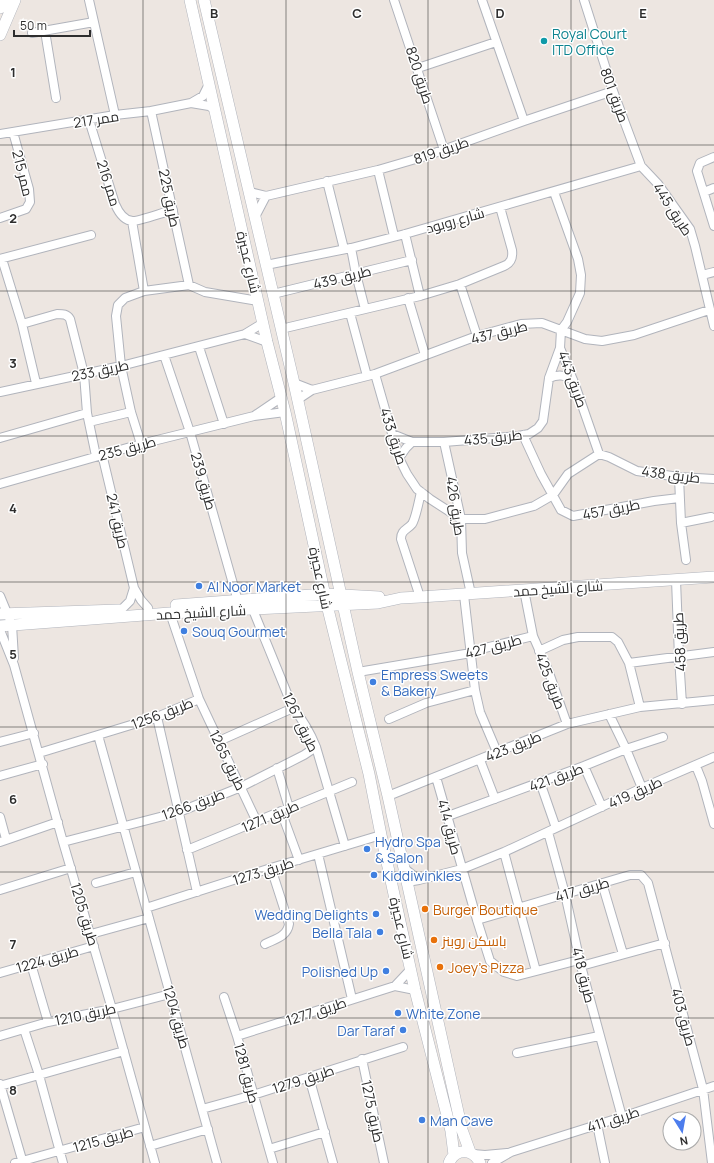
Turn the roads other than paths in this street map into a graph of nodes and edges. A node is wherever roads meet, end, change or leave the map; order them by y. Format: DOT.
graph roads {
  1 [pos="4,0"];
  2 [pos="15,0"];
  3 [pos="89,0"];
  4 [pos="190,0"];
  5 [pos="204,0"];
  6 [pos="394,0"];
  7 [pos="482,0"];
  8 [pos="584,0"];
  9 [pos="0,8"];
  10 [pos="94,22"];
  11 [pos="45,31"];
  12 [pos="32,33"];
  13 [pos="0,35"];
  14 [pos="496,42"];
  15 [pos="418,68"];
  16 [pos="209,84"];
  17 [pos="613,91"];
  18 [pos="56,98"];
  19 [pos="191,103"];
  20 [pos="214,109"];
  21 [pos="151,111"];
  22 [pos="115,115"];
  23 [pos="89,120"];
  24 [pos="524,120"];
  25 [pos="13,132"];
  26 [pos="0,134"];
  27 [pos="444,150"];
  28 [pos="714,156"];
  29 [pos="641,166"];
  30 [pos="378,170"];
  31 [pos="327,181"];
  32 [pos="714,188"];
  33 [pos="250,192"];
  34 [pos="554,192"];
  35 [pos="704,192"];
  36 [pos="266,196"];
  37 [pos="500,207"];
  38 [pos="173,210"];
  39 [pos="255,217"];
  40 [pos="0,218"];
  41 [pos="713,220"];
  42 [pos="132,221"];
  43 [pos="405,234"];
  44 [pos="91,235"];
  45 [pos="394,236"];
  46 [pos="348,248"];
  47 [pos="1,259"];
  48 [pos="412,260"];
  49 [pos="266,265"];
  50 [pos="714,272"];
  51 [pos="356,274"];
  52 [pos="702,276"];
  53 [pos="460,284"];
  54 [pos="189,285"];
  55 [pos="144,291"];
  56 [pos="273,294"];
  57 [pos="420,296"];
  58 [pos="408,298"];
  59 [pos="258,301"];
  60 [pos="366,309"];
  61 [pos="710,310"];
  62 [pos="350,313"];
  63 [pos="263,323"];
  64 [pos="22,324"];
  65 [pos="714,326"];
  66 [pos="281,329"];
  67 [pos="561,330"];
  68 [pos="244,334"];
  69 [pos="477,336"];
  70 [pos="267,342"];
  71 [pos="199,347"];
  72 [pos="560,348"];
  73 [pos="164,355"];
  74 [pos="425,355"];
  75 [pos="121,366"];
  76 [pos="84,374"];
  77 [pos="371,375"];
  78 [pos="549,378"];
  79 [pos="573,380"];
  80 [pos="294,383"];
  81 [pos="36,384"];
  82 [pos="312,390"];
  83 [pos="0,392"];
  84 [pos="282,397"];
  85 [pos="297,400"];
  86 [pos="131,412"];
  87 [pos="286,412"];
  88 [pos="87,413"];
  89 [pos="254,416"];
  90 [pos="89,422"];
  91 [pos="224,424"];
  92 [pos="190,432"];
  93 [pos="392,434"];
  94 [pos="523,435"];
  95 [pos="0,438"];
  96 [pos="412,442"];
  97 [pos="444,442"];
  98 [pos="141,444"];
  99 [pos="599,454"];
  100 [pos="99,455"];
  101 [pos="400,458"];
  102 [pos="679,477"];
  103 [pos="714,479"];
  104 [pos="0,484"];
  105 [pos="421,492"];
  106 [pos="553,495"];
  107 [pos="679,498"];
  108 [pos="711,517"];
  109 [pos="461,519"];
  110 [pos="681,523"];
  111 [pos="686,560"];
  112 [pos="714,578"];
  113 [pos="676,580"];
  114 [pos="134,588"];
  115 [pos="524,590"];
  116 [pos="468,594"];
  117 [pos="0,596"];
  118 [pos="420,597"];
  119 [pos="326,600"];
  120 [pos="342,600"];
  121 [pos="245,605"];
  122 [pos="148,608"];
  123 [pos="121,610"];
  124 [pos="170,613"];
  125 [pos="4,614"];
  126 [pos="12,625"];
  127 [pos="0,626"];
  128 [pos="0,630"];
  129 [pos="533,636"];
  130 [pos="539,651"];
  131 [pos="714,652"];
  132 [pos="471,653"];
  133 [pos="679,656"];
  134 [pos="629,663"];
  135 [pos="14,665"];
  136 [pos="358,672"];
  137 [pos="475,690"];
  138 [pos="199,699"];
  139 [pos="714,700"];
  140 [pos="682,704"];
  141 [pos="640,707"];
  142 [pos="293,708"];
  143 [pos="609,714"];
  144 [pos="158,717"];
  145 [pos="389,719"];
  146 [pos="567,724"];
  147 [pos="34,733"];
  148 [pos="98,735"];
  149 [pos="663,737"];
  150 [pos="219,741"];
  151 [pos="0,742"];
  152 [pos="316,747"];
  153 [pos="626,749"];
  154 [pos="497,752"];
  155 [pos="40,753"];
  156 [pos="714,757"];
  157 [pos="480,760"];
  158 [pos="43,764"];
  159 [pos="584,766"];
  160 [pos="696,766"];
  161 [pos="277,768"];
  162 [pos="0,776"];
  163 [pos="436,778"];
  164 [pos="352,782"];
  165 [pos="540,782"];
  166 [pos="241,787"];
  167 [pos="642,788"];
  168 [pos="329,791"];
  169 [pos="388,796"];
  170 [pos="495,799"];
  171 [pos="602,807"];
  172 [pos="285,809"];
  173 [pos="179,812"];
  174 [pos="448,816"];
  175 [pos="0,817"];
  176 [pos="58,822"];
  177 [pos="258,822"];
  178 [pos="714,824"];
  179 [pos="123,826"];
  180 [pos="552,830"];
  181 [pos="380,835"];
  182 [pos="3,840"];
  183 [pos="63,842"];
  184 [pos="345,846"];
  185 [pos="187,850"];
  186 [pos="504,852"];
  187 [pos="318,854"];
  188 [pos="299,860"];
  189 [pos="71,868"];
  190 [pos="271,868"];
  191 [pos="404,868"];
  192 [pos="462,869"];
  193 [pos="136,872"];
  194 [pos="641,875"];
  195 [pos="419,880"];
  196 [pos="408,882"];
  197 [pos="96,883"];
  198 [pos="602,883"];
  199 [pos="0,890"];
  200 [pos="197,892"];
  201 [pos="565,894"];
  202 [pos="146,908"];
  203 [pos="519,908"];
  204 [pos="149,918"];
  205 [pos="477,920"];
  206 [pos="91,934"];
  207 [pos="665,943"];
  208 [pos="264,944"];
  209 [pos="94,946"];
  210 [pos="622,954"];
  211 [pos="580,963"];
  212 [pos="31,964"];
  213 [pos="411,969"];
  214 [pos="536,971"];
  215 [pos="0,972"];
  216 [pos="395,986"];
  217 [pos="415,990"];
  218 [pos="170,994"];
  219 [pos="224,997"];
  220 [pos="352,999"];
  221 [pos="112,1009"];
  222 [pos="48,1022"];
  223 [pos="24,1029"];
  224 [pos="0,1036"];
  225 [pos="237,1036"];
  226 [pos="599,1036"];
  227 [pos="403,1047"];
  228 [pos="124,1051"];
  229 [pos="517,1053"];
  230 [pos="362,1059"];
  231 [pos="39,1075"];
  232 [pos="309,1077"];
  233 [pos="0,1085"];
  234 [pos="714,1086"];
  235 [pos="704,1089"];
  236 [pos="253,1094"];
  237 [pos="202,1109"];
  238 [pos="622,1117"];
  239 [pos="597,1124"];
  240 [pos="145,1127"];
  241 [pos="208,1129"];
  242 [pos="325,1132"];
  243 [pos="150,1146"];
  244 [pos="269,1149"];
  245 [pos="60,1152"];
  246 [pos="511,1152"];
  247 [pos="474,1156"];
  248 [pos="450,1160"];
  249 [pos="20,1162"];
  250 [pos="63,1163"];
  251 [pos="155,1163"];
  252 [pos="218,1163"];
  253 [pos="273,1163"];
  254 [pos="333,1163"];
  255 [pos="384,1163"];
  256 [pos="492,1163"];
  257 [pos="605,1163"];
  258 [pos="712,1163"];
  1 -- 9 [label="street"];
  2 -- 13 [label="street"];
  3 -- 10 [label="street"];
  4 -- 16 [label="street, شارع عجيرة"];
  5 -- 33 [label="street, شارع عجيرة"];
  6 -- 15 [label="street, طريق 820"];
  7 -- 14 [label="street"];
  8 -- 17 [label="street, طريق 801"];
  10 -- 11 [label="street"];
  10 -- 22 [label="street"];
  11 -- 12 [label="street"];
  11 -- 18 [label="street"];
  14 -- 15 [label="street"];
  14 -- 24 [label="street"];
  15 -- 27 [label="street, طريق 820"];
  16 -- 19 [label="street, ممر 217"];
  16 -- 20 [label="street, شارع عجيرة"];
  17 -- 24 [label="street, طريق 819"];
  17 -- 29 [label="street, طريق 801"];
  19 -- 20 [label="street, ممر 217"];
  19 -- 21 [label="street, ممر 217"];
  20 -- 59 [label="street, شارع عجيرة"];
  21 -- 22 [label="street, ممر 217"];
  21 -- 38 [label="street, طريق 225"];
  22 -- 23 [label="street, ممر 217"];
  23 -- 25 [label="street, ممر 217"];
  23 -- 42 [label="street, ممر 216"];
  24 -- 27 [label="street, طريق 819"];
  25 -- 26 [label="street, ممر 217"];
  25 -- 40 [label="street, ممر 215"];
  27 -- 30 [label="street, طريق 819"];
  28 -- 35 [label="street"];
  29 -- 34 [label="street, شارع روبود"];
  29 -- 52 [label="street, طريق 445"];
  30 -- 31 [label="street, طريق 819"];
  30 -- 45 [label="street"];
  31 -- 36 [label="street, طريق 819"];
  31 -- 46 [label="street"];
  32 -- 35 [label="street"];
  33 -- 36 [label="street, طريق 819"];
  33 -- 39 [label="street, شارع عجيرة"];
  34 -- 37 [label="street, شارع روبود"];
  34 -- 67 [label="street, طريق 443"];
  35 -- 41 [label="street"];
  36 -- 39 [label="street"];
  37 -- 43 [label="street, شارع روبود"];
  37 -- 53 [label="street"];
  38 -- 42 [label="street, ممر 216"];
  38 -- 54 [label="street, طريق 225"];
  39 -- 49 [label="street, شارع عجيرة"];
  42 -- 55 [label="street"];
  43 -- 45 [label="street, شارع روبود"];
  43 -- 48 [label="street"];
  44 -- 47 [label="street"];
  45 -- 46 [label="street, شارع روبود"];
  46 -- 49 [label="street, شارع روبود"];
  46 -- 51 [label="street"];
  47 -- 64 [label="street"];
  48 -- 51 [label="street, طريق 439"];
  48 -- 57 [label="street"];
  49 -- 56 [label="street, شارع عجيرة"];
  50 -- 52 [label="street"];
  51 -- 56 [label="street, طريق 439"];
  51 -- 60 [label="street"];
  52 -- 61 [label="street, طريق 445"];
  53 -- 57 [label="street"];
  53 -- 69 [label="street"];
  54 -- 55 [label="street"];
  54 -- 59 [label="street"];
  55 -- 75 [label="street"];
  56 -- 66 [label="street, شارع عجيرة"];
  57 -- 58 [label="street"];
  58 -- 60 [label="street"];
  58 -- 74 [label="street"];
  59 -- 63 [label="street, شارع عجيرة"];
  60 -- 62 [label="street"];
  61 -- 65 [label="street, طريق 445"];
  61 -- 67 [label="street, طريق 437"];
  62 -- 66 [label="street"];
  62 -- 77 [label="street, طريق 433"];
  63 -- 68 [label="street, طريق 233"];
  63 -- 70 [label="street, شارع عجيرة"];
  64 -- 76 [label="street, طريق 241"];
  64 -- 81 [label="street"];
  66 -- 80 [label="street, شارع عجيرة"];
  67 -- 69 [label="street, طريق 437"];
  67 -- 72 [label="street, طريق 443"];
  68 -- 70 [label="street"];
  68 -- 71 [label="street, طريق 233"];
  69 -- 74 [label="street, طريق 437"];
  70 -- 84 [label="street, شارع عجيرة"];
  71 -- 73 [label="street, طريق 233"];
  71 -- 91 [label="street"];
  72 -- 78 [label="street, طريق 435"];
  72 -- 79 [label="street, طريق 443"];
  73 -- 75 [label="street, طريق 233"];
  73 -- 92 [label="street, طريق 239"];
  74 -- 77 [label="street, طريق 437"];
  75 -- 76 [label="street, طريق 233"];
  75 -- 86 [label="street"];
  76 -- 81 [label="street, طريق 233"];
  76 -- 88 [label="street, طريق 241"];
  77 -- 82 [label="street, طريق 437"];
  77 -- 93 [label="street, طريق 433"];
  78 -- 79 [label="street"];
  78 -- 94 [label="street, طريق 435"];
  79 -- 99 [label="street, طريق 443"];
  80 -- 82 [label="street"];
  80 -- 85 [label="street, شارع عجيرة"];
  81 -- 83 [label="street, طريق 233"];
  82 -- 85 [label="street, طريق 437"];
  84 -- 87 [label="street, شارع عجيرة"];
  84 -- 89 [label="street, طريق 235"];
  85 -- 120 [label="street, شارع عجيرة"];
  86 -- 90 [label="street"];
  86 -- 98 [label="street"];
  87 -- 89 [label="street, طريق 235"];
  87 -- 119 [label="street, شارع عجيرة"];
  88 -- 90 [label="street, طريق 241"];
  88 -- 95 [label="street"];
  89 -- 91 [label="street, طريق 235"];
  90 -- 100 [label="street, طريق 241"];
  91 -- 92 [label="street, طريق 235"];
  92 -- 98 [label="street, طريق 235"];
  92 -- 121 [label="street, طريق 239"];
  93 -- 96 [label="street, طريق 435"];
  93 -- 101 [label="street, طريق 433"];
  94 -- 97 [label="street, طريق 435"];
  94 -- 106 [label="street, طريق 457"];
  96 -- 97 [label="street, طريق 435"];
  96 -- 101 [label="street"];
  97 -- 109 [label="street, طريق 426"];
  98 -- 100 [label="street, طريق 235"];
  99 -- 102 [label="street, طريق 438"];
  99 -- 106 [label="street"];
  100 -- 104 [label="street, طريق 235"];
  100 -- 114 [label="street, طريق 241"];
  101 -- 105 [label="street, طريق 433"];
  102 -- 103 [label="street, طريق 438"];
  102 -- 107 [label="street"];
  105 -- 109 [label="street, طريق 433"];
  105 -- 118 [label="street"];
  106 -- 107 [label="street, طريق 457"];
  106 -- 109 [label="street"];
  107 -- 110 [label="street"];
  108 -- 110 [label="street"];
  109 -- 116 [label="street, طريق 426"];
  110 -- 111 [label="street"];
  112 -- 113 [label="street, شارع الشيخ حمد"];
  113 -- 115 [label="street, شارع الشيخ حمد"];
  113 -- 133 [label="street, طريق 458"];
  114 -- 122 [label="street, طريق 241"];
  114 -- 123 [label="street"];
  115 -- 116 [label="street, شارع الشيخ حمد"];
  115 -- 129 [label="street, طريق 425"];
  116 -- 118 [label="street, شارع الشيخ حمد"];
  116 -- 132 [label="street, طريق 426"];
  117 -- 125 [label="street, طريق 1205"];
  118 -- 120 [label="street, شارع الشيخ حمد"];
  119 -- 120 [label="street, شارع الشيخ حمد"];
  119 -- 121 [label="street, شارع الشيخ حمد"];
  119 -- 181 [label="street, شارع عجيرة"];
  120 -- 136 [label="street, شارع عجيرة"];
  121 -- 122 [label="street, شارع الشيخ حمد"];
  121 -- 124 [label="street, شارع الشيخ حمد"];
  121 -- 142 [label="street, طريق 1267"];
  122 -- 123 [label="street, شارع الشيخ حمد"];
  123 -- 125 [label="street, شارع الشيخ حمد"];
  124 -- 126 [label="street, شارع الشيخ حمد"];
  124 -- 138 [label="street, طريق 1256"];
  125 -- 126 [label="street, طريق 1205"];
  126 -- 127 [label="street, شارع الشيخ حمد"];
  126 -- 135 [label="street, طريق 1205"];
  128 -- 135 [label="street, طريق 1205"];
  129 -- 130 [label="street, طريق 425"];
  129 -- 132 [label="street, طريق 427"];
  130 -- 134 [label="street, طريق 427"];
  130 -- 146 [label="street, طريق 425"];
  131 -- 133 [label="street"];
  132 -- 136 [label="street, طريق 427"];
  132 -- 137 [label="street, طريق 426"];
  133 -- 134 [label="street"];
  133 -- 140 [label="street, طريق 458"];
  134 -- 141 [label="street, طريق 427"];
  135 -- 147 [label="street, طريق 1205"];
  136 -- 169 [label="street, شارع عجيرة"];
  137 -- 145 [label="street"];
  137 -- 154 [label="street, طريق 426"];
  138 -- 144 [label="street, طريق 1256"];
  138 -- 150 [label="street, طريق 1265"];
  139 -- 140 [label="street, طريق 423"];
  140 -- 141 [label="street, طريق 423"];
  141 -- 143 [label="street, طريق 423"];
  142 -- 150 [label="street"];
  142 -- 152 [label="street, طريق 1267"];
  143 -- 146 [label="street, طريق 423"];
  143 -- 153 [label="street"];
  144 -- 148 [label="street, طريق 1256"];
  144 -- 173 [label="street"];
  146 -- 154 [label="street, طريق 423"];
  147 -- 151 [label="street"];
  147 -- 155 [label="street, طريق 1205"];
  148 -- 155 [label="street, طريق 1256"];
  148 -- 179 [label="street, طريق 1204"];
  149 -- 153 [label="street, طريق 421"];
  150 -- 166 [label="street, طريق 1265"];
  152 -- 161 [label="street, طريق 1266"];
  152 -- 168 [label="street, طريق 1267"];
  153 -- 159 [label="street, طريق 421"];
  153 -- 167 [label="street"];
  154 -- 157 [label="street, طريق 423"];
  155 -- 158 [label="street, طريق 1205"];
  156 -- 160 [label="street, طريق 419"];
  157 -- 163 [label="street, طريق 423"];
  157 -- 170 [label="street"];
  158 -- 162 [label="street"];
  158 -- 176 [label="street, طريق 1205"];
  159 -- 165 [label="street, طريق 421"];
  159 -- 171 [label="street"];
  160 -- 167 [label="street, طريق 419"];
  160 -- 178 [label="street"];
  161 -- 166 [label="street, طريق 1266"];
  161 -- 172 [label="street"];
  163 -- 169 [label="street, طريق 423"];
  163 -- 174 [label="street, طريق 414"];
  164 -- 168 [label="street, طريق 1271"];
  165 -- 170 [label="street, طريق 421"];
  165 -- 180 [label="street"];
  166 -- 173 [label="street, طريق 1266"];
  166 -- 177 [label="street, طريق 1265"];
  167 -- 171 [label="street, طريق 419"];
  168 -- 172 [label="street, طريق 1271"];
  168 -- 184 [label="street, طريق 1267"];
  169 -- 191 [label="street, شارع عجيرة"];
  170 -- 174 [label="street, طريق 421"];
  171 -- 180 [label="street, طريق 419"];
  172 -- 177 [label="street, طريق 1271"];
  172 -- 188 [label="street"];
  173 -- 179 [label="street, طريق 1266"];
  173 -- 185 [label="street"];
  174 -- 192 [label="street, طريق 414"];
  175 -- 182 [label="street"];
  176 -- 182 [label="street"];
  176 -- 183 [label="street, طريق 1205"];
  177 -- 185 [label="street, طريق 1271"];
  179 -- 183 [label="street, طريق 1266"];
  179 -- 193 [label="street, طريق 1204"];
  180 -- 186 [label="street, طريق 419"];
  180 -- 201 [label="street, طريق 418"];
  181 -- 184 [label="street, طريق 1273"];
  181 -- 213 [label="street, شارع عجيرة"];
  183 -- 189 [label="street, طريق 1205"];
  184 -- 187 [label="street, طريق 1273"];
  185 -- 200 [label="street"];
  186 -- 192 [label="street, طريق 419"];
  186 -- 203 [label="street"];
  187 -- 188 [label="street, طريق 1273"];
  187 -- 220 [label="street"];
  188 -- 190 [label="street, طريق 1273"];
  189 -- 199 [label="street"];
  189 -- 206 [label="street, طريق 1205"];
  190 -- 200 [label="street, طريق 1273"];
  190 -- 208 [label="street"];
  191 -- 195 [label="street"];
  191 -- 196 [label="street, شارع عجيرة"];
  192 -- 195 [label="street, طريق 419"];
  192 -- 205 [label="street, طريق 414"];
  193 -- 197 [label="street"];
  193 -- 202 [label="street, طريق 1204"];
  194 -- 198 [label="street, طريق 417"];
  194 -- 207 [label="street, طريق 403"];
  195 -- 196 [label="street, طريق 419"];
  196 -- 247 [label="street, شارع عجيرة"];
  198 -- 201 [label="street, طريق 417"];
  198 -- 210 [label="street"];
  200 -- 202 [label="street, طريق 1273"];
  201 -- 203 [label="street, طريق 417"];
  201 -- 211 [label="street, طريق 418"];
  202 -- 204 [label="street, طريق 1204"];
  203 -- 205 [label="street, طريق 417"];
  203 -- 214 [label="street"];
  204 -- 206 [label="street"];
  204 -- 218 [label="street, طريق 1204"];
  205 -- 214 [label="street, طريق 414"];
  206 -- 209 [label="street, طريق 1205"];
  207 -- 210 [label="street"];
  207 -- 235 [label="street, طريق 403"];
  209 -- 212 [label="street, طريق 1224"];
  209 -- 221 [label="street, طريق 1205"];
  210 -- 211 [label="street"];
  211 -- 214 [label="street"];
  211 -- 226 [label="street, طريق 418"];
  212 -- 215 [label="street, طريق 1224"];
  212 -- 222 [label="street"];
  213 -- 216 [label="street, طريق 1277"];
  213 -- 217 [label="street, شارع عجيرة"];
  216 -- 217 [label="street, طريق 1277"];
  216 -- 220 [label="street, طريق 1277"];
  217 -- 248 [label="street, شارع عجيرة"];
  218 -- 221 [label="street, طريق 1210"];
  218 -- 237 [label="street, طريق 1204"];
  219 -- 225 [label="street, طريق 1281"];
  220 -- 225 [label="street, طريق 1277"];
  221 -- 222 [label="street, طريق 1210"];
  221 -- 228 [label="street, طريق 1205"];
  222 -- 223 [label="street, طريق 1210"];
  223 -- 224 [label="street, طريق 1210"];
  223 -- 231 [label="street"];
  225 -- 236 [label="street, طريق 1281"];
  226 -- 229 [label="street"];
  226 -- 238 [label="street, طريق 418"];
  227 -- 230 [label="street, طريق 1279"];
  228 -- 231 [label="street"];
  228 -- 240 [label="street, طريق 1205"];
  230 -- 232 [label="street, طريق 1279"];
  230 -- 255 [label="street, طريق 1275"];
  231 -- 233 [label="street"];
  231 -- 245 [label="street"];
  232 -- 236 [label="street, طريق 1279"];
  232 -- 242 [label="street"];
  233 -- 249 [label="street"];
  234 -- 235 [label="street, طريق 411"];
  235 -- 238 [label="street, طريق 411"];
  235 -- 258 [label="street, طريق 403"];
  236 -- 237 [label="street, طريق 1279"];
  236 -- 244 [label="street, طريق 1281"];
  237 -- 241 [label="street, طريق 1204"];
  238 -- 239 [label="street, طريق 411"];
  239 -- 246 [label="street, طريق 411"];
  239 -- 257 [label="street"];
  240 -- 243 [label="street, طريق 1205"];
  240 -- 245 [label="street, طريق 1215"];
  241 -- 243 [label="street"];
  241 -- 252 [label="street, طريق 1204"];
  242 -- 244 [label="street"];
  242 -- 254 [label="street"];
  243 -- 251 [label="street, طريق 1205"];
  244 -- 253 [label="street, طريق 1281"];
  245 -- 249 [label="street, طريق 1215"];
  245 -- 250 [label="street"];
  246 -- 247 [label="street, طريق 411"];
  246 -- 256 [label="street, طريق 411"];
  247 -- 248 [label="street"];
}
